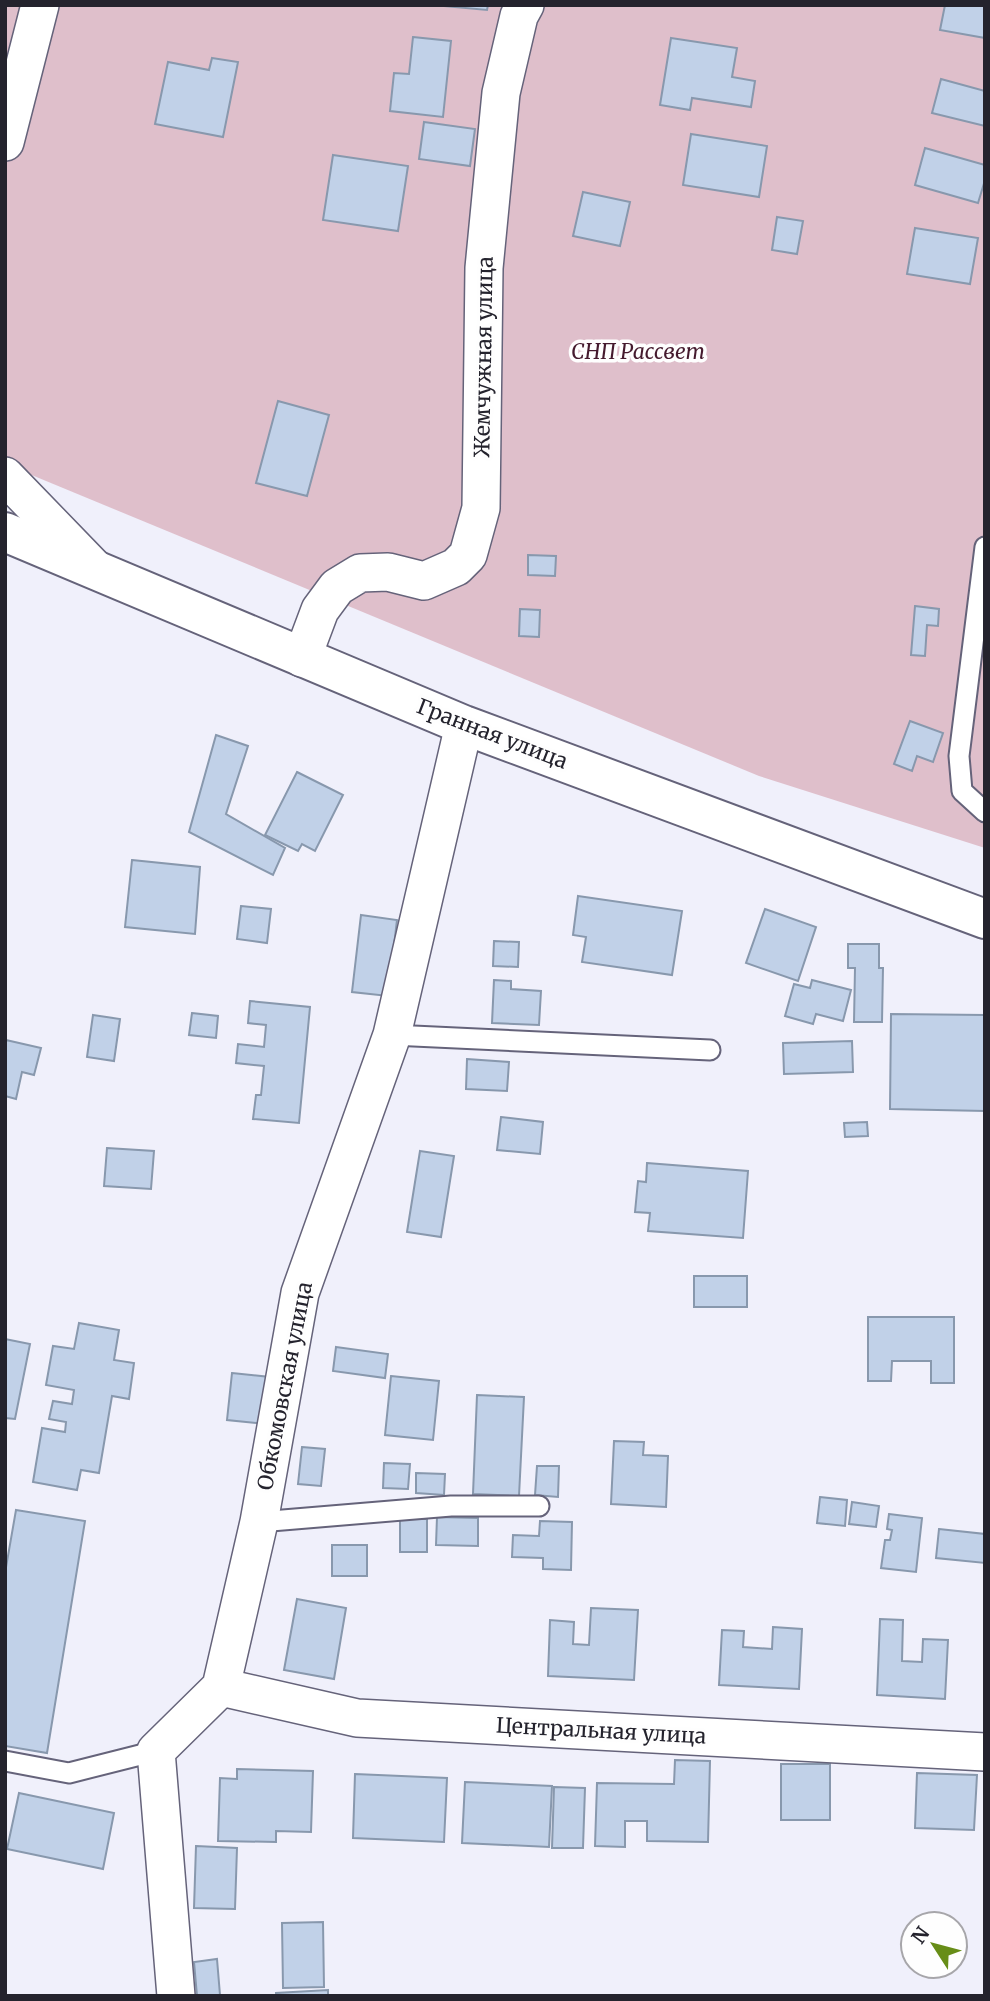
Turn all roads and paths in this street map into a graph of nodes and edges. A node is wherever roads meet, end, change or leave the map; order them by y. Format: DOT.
graph roads {
  1 [pos="40,5"];
  2 [pos="525,5"];
  3 [pos="5,142"];
  4 [pos="5,475"];
  5 [pos="5,532"];
  6 [pos="985,547"];
  7 [pos="96,571"];
  8 [pos="302,658"];
  9 [pos="464,725"];
  10 [pos="985,812"];
  11 [pos="985,919"];
  12 [pos="392,1035"];
  13 [pos="710,1050"];
  14 [pos="538,1506"];
  15 [pos="259,1522"];
  16 [pos="221,1687"];
  17 [pos="156,1751"];
  18 [pos="985,1752"];
  19 [pos="5,1761"];
  20 [pos="176,1996"];
  1 -- 3 [label="street"];
  2 -- 8 [label="street, Жемчужная улица"];
  4 -- 7 [label="street"];
  5 -- 7 [label="street, Гранная улица"];
  6 -- 10 [label="lane"];
  7 -- 8 [label="street, Гранная улица"];
  8 -- 9 [label="street, Гранная улица"];
  9 -- 11 [label="street, Гранная улица"];
  9 -- 12 [label="street, Обкомовская улица"];
  12 -- 13 [label="lane"];
  12 -- 15 [label="street, Обкомовская улица"];
  14 -- 15 [label="lane"];
  15 -- 16 [label="street, Обкомовская улица"];
  16 -- 17 [label="street"];
  16 -- 18 [label="street, Центральная улица"];
  17 -- 19 [label="lane"];
  17 -- 20 [label="street"];
}
